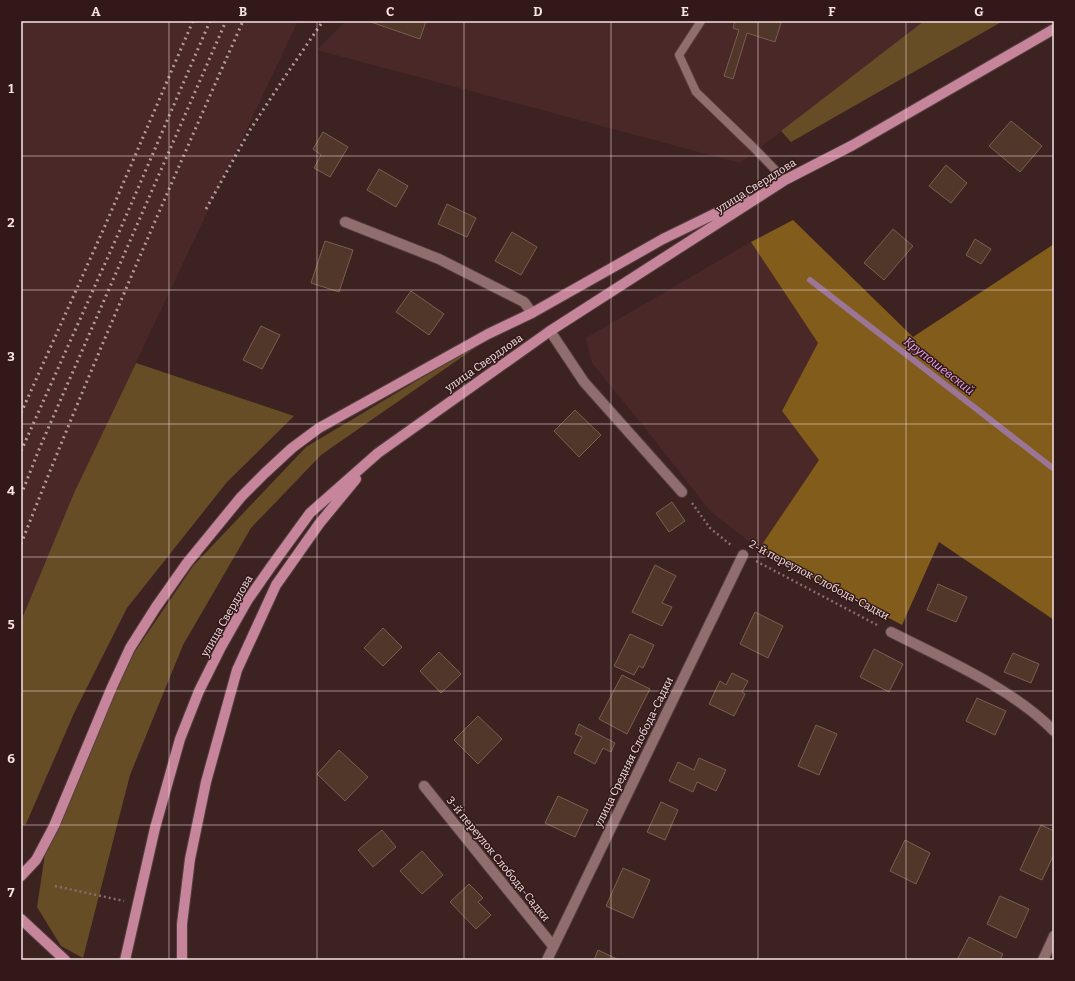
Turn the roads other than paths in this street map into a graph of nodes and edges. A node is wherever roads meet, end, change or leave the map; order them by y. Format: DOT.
graph roads {
  1 [pos="701,21"];
  2 [pos="1054,29"];
  3 [pos="785,180"];
  4 [pos="345,222"];
  5 [pos="532,313"];
  6 [pos="550,331"];
  7 [pos="378,453"];
  8 [pos="682,492"];
  9 [pos="743,554"];
  10 [pos="891,632"];
  11 [pos="1054,731"];
  12 [pos="424,786"];
  13 [pos="21,876"];
  14 [pos="21,919"];
  15 [pos="1054,936"];
  16 [pos="553,946"];
  17 [pos="65,960"];
  18 [pos="125,960"];
  19 [pos="182,960"];
  20 [pos="547,960"];
  21 [pos="1043,960"];
  1 -- 3 [label="lane"];
  2 -- 3 [label="main road, улица Свердлова"];
  3 -- 5 [label="main road"];
  3 -- 6 [label="main road, улица Свердлова"];
  4 -- 5 [label="street"];
  5 -- 13 [label="main road"];
  6 -- 7 [label="main road, улица Свердлова"];
  6 -- 8 [label="street"];
  7 -- 18 [label="main road, улица Свердлова"];
  7 -- 19 [label="main road"];
  9 -- 16 [label="street, улица Средняя Слобода-Садки"];
  10 -- 11 [label="street, 2-й переулок Слобода-Садки"];
  12 -- 16 [label="street, 3-й переулок Слобода-Садки"];
  14 -- 17 [label="main road"];
  15 -- 21 [label="street"];
  16 -- 20 [label="street, улица Средняя Слобода-Садки"];
}
